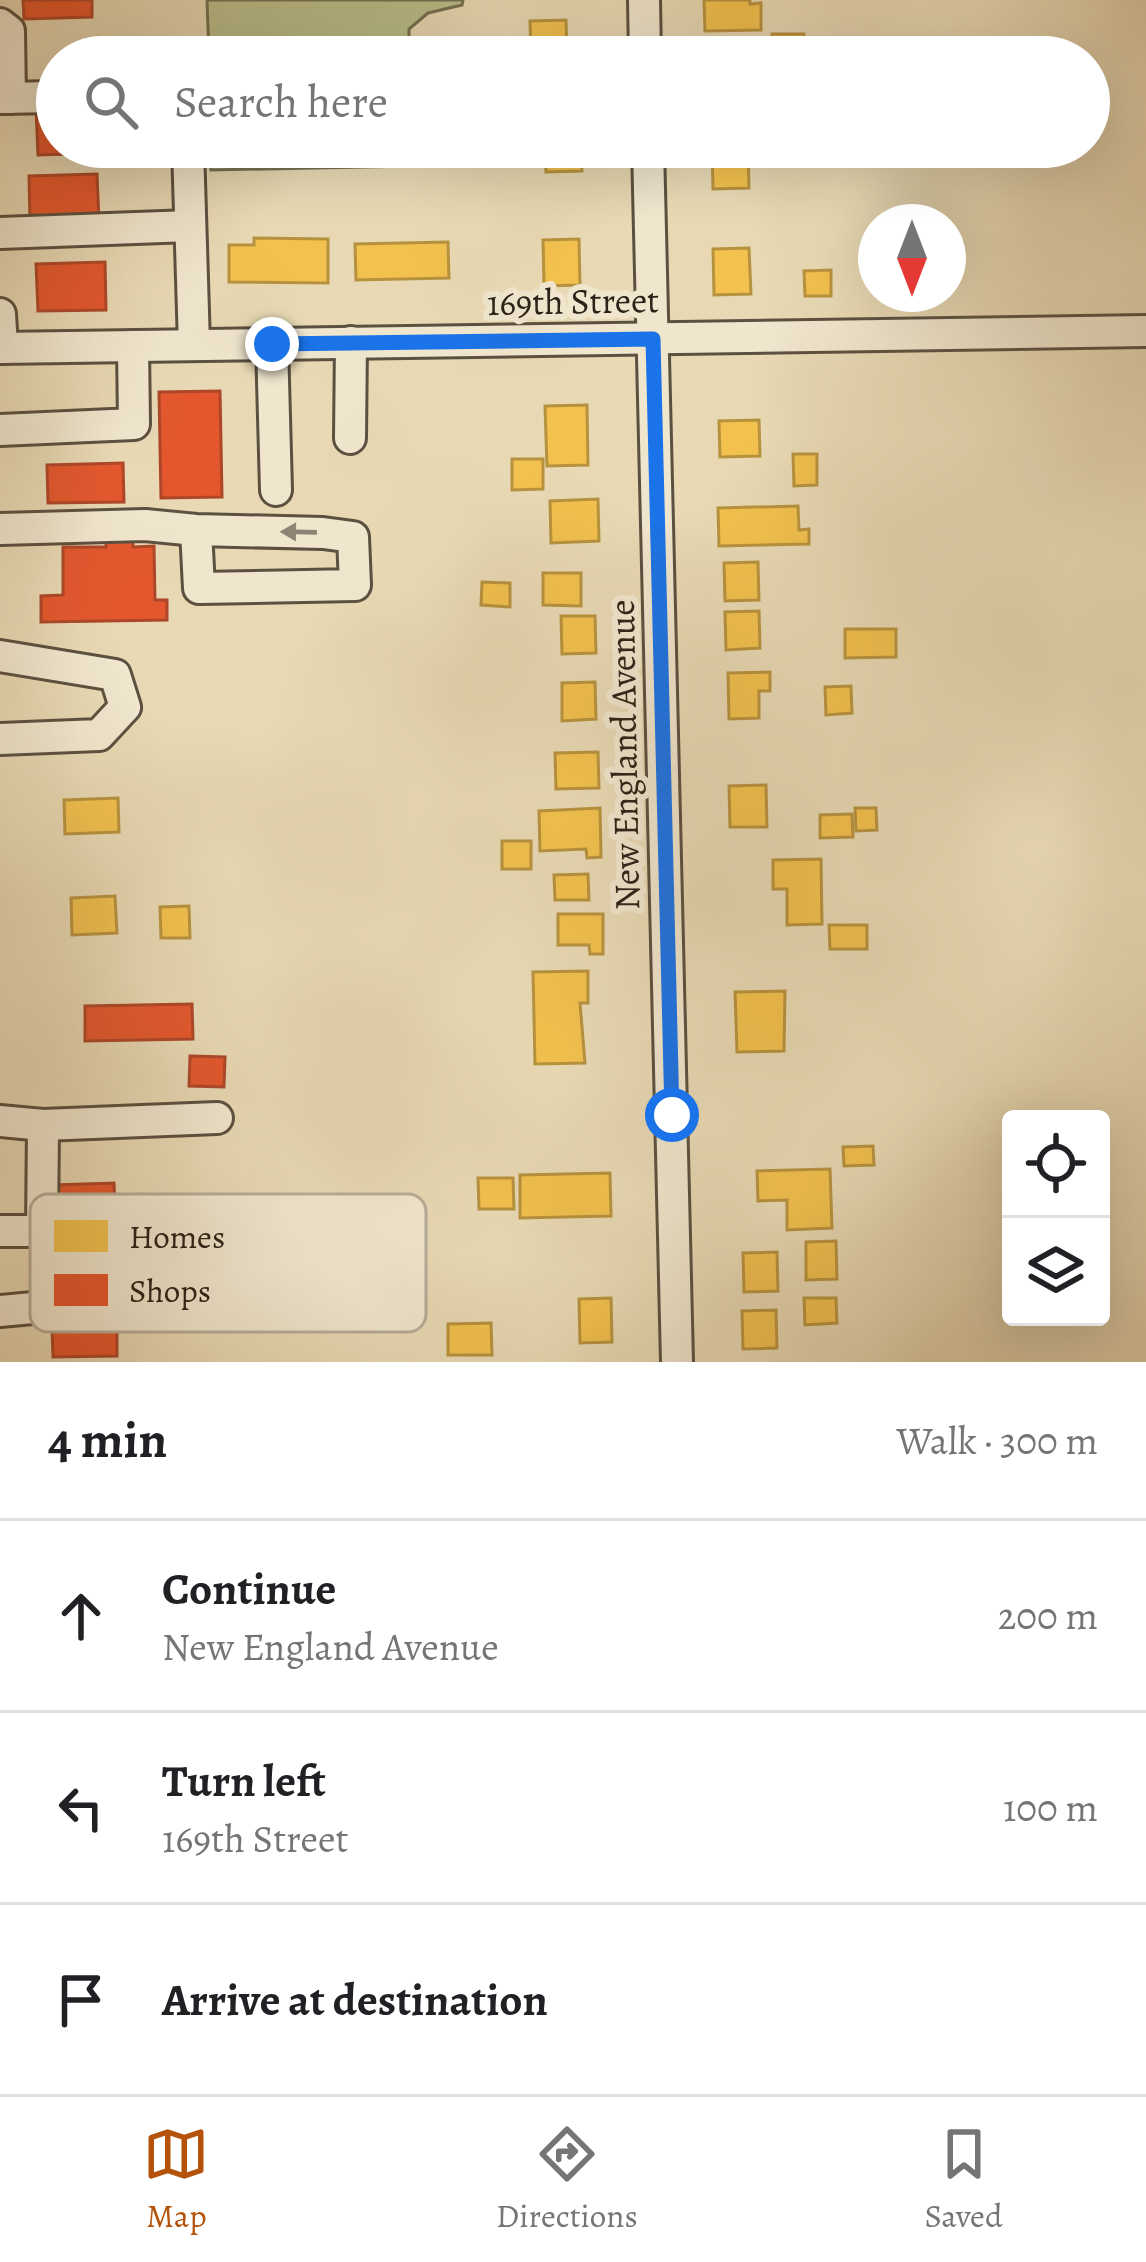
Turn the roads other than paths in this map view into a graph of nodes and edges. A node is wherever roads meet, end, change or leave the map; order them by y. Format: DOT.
graph roads {
  1 [pos="644,0"];
  2 [pos="0,24"];
  3 [pos="645,36"];
  4 [pos="36,97"];
  5 [pos="5,98"];
  6 [pos="189,168"];
  7 [pos="649,168"];
  8 [pos="190,226"];
  9 [pos="0,233"];
  10 [pos="0,314"];
  11 [pos="1146,331"];
  12 [pos="653,339"];
  13 [pos="351,343"];
  14 [pos="272,344"];
  15 [pos="194,345"];
  16 [pos="133,346"];
  17 [pos="1,348"];
  18 [pos="0,430"];
  19 [pos="350,438"];
  20 [pos="276,490"];
  21 [pos="0,529"];
  22 [pos="196,530"];
  23 [pos="0,656"];
  24 [pos="0,739"];
  25 [pos="217,1118"];
  26 [pos="0,1120"];
  27 [pos="43,1125"];
  28 [pos="42,1194"];
  29 [pos="30,1308"];
  30 [pos="0,1310"];
  31 [pos="677,1362"];
  1 -- 3 [label="street"];
  2 -- 5 [label="street"];
  4 -- 5 [label="street"];
  6 -- 8 [label="street"];
  7 -- 12 [label="street, New England Avenue"];
  8 -- 9 [label="street"];
  8 -- 15 [label="street"];
  10 -- 17 [label="street"];
  11 -- 12 [label="street, 169th Street"];
  12 -- 13 [label="street, 169th Street"];
  12 -- 31 [label="street, New England Avenue"];
  13 -- 14 [label="street, 169th Street"];
  13 -- 19 [label="street"];
  14 -- 15 [label="street, 169th Street"];
  14 -- 20 [label="street"];
  15 -- 16 [label="street, 169th Street"];
  16 -- 17 [label="street, 169th Street"];
  16 -- 18 [label="street"];
  21 -- 22 [label="street"];
  22 -- 22 [label="street, one-way"];
  23 -- 24 [label="street"];
  25 -- 27 [label="street"];
  26 -- 27 [label="street"];
  27 -- 28 [label="street"];
  29 -- 30 [label="street"];
}
